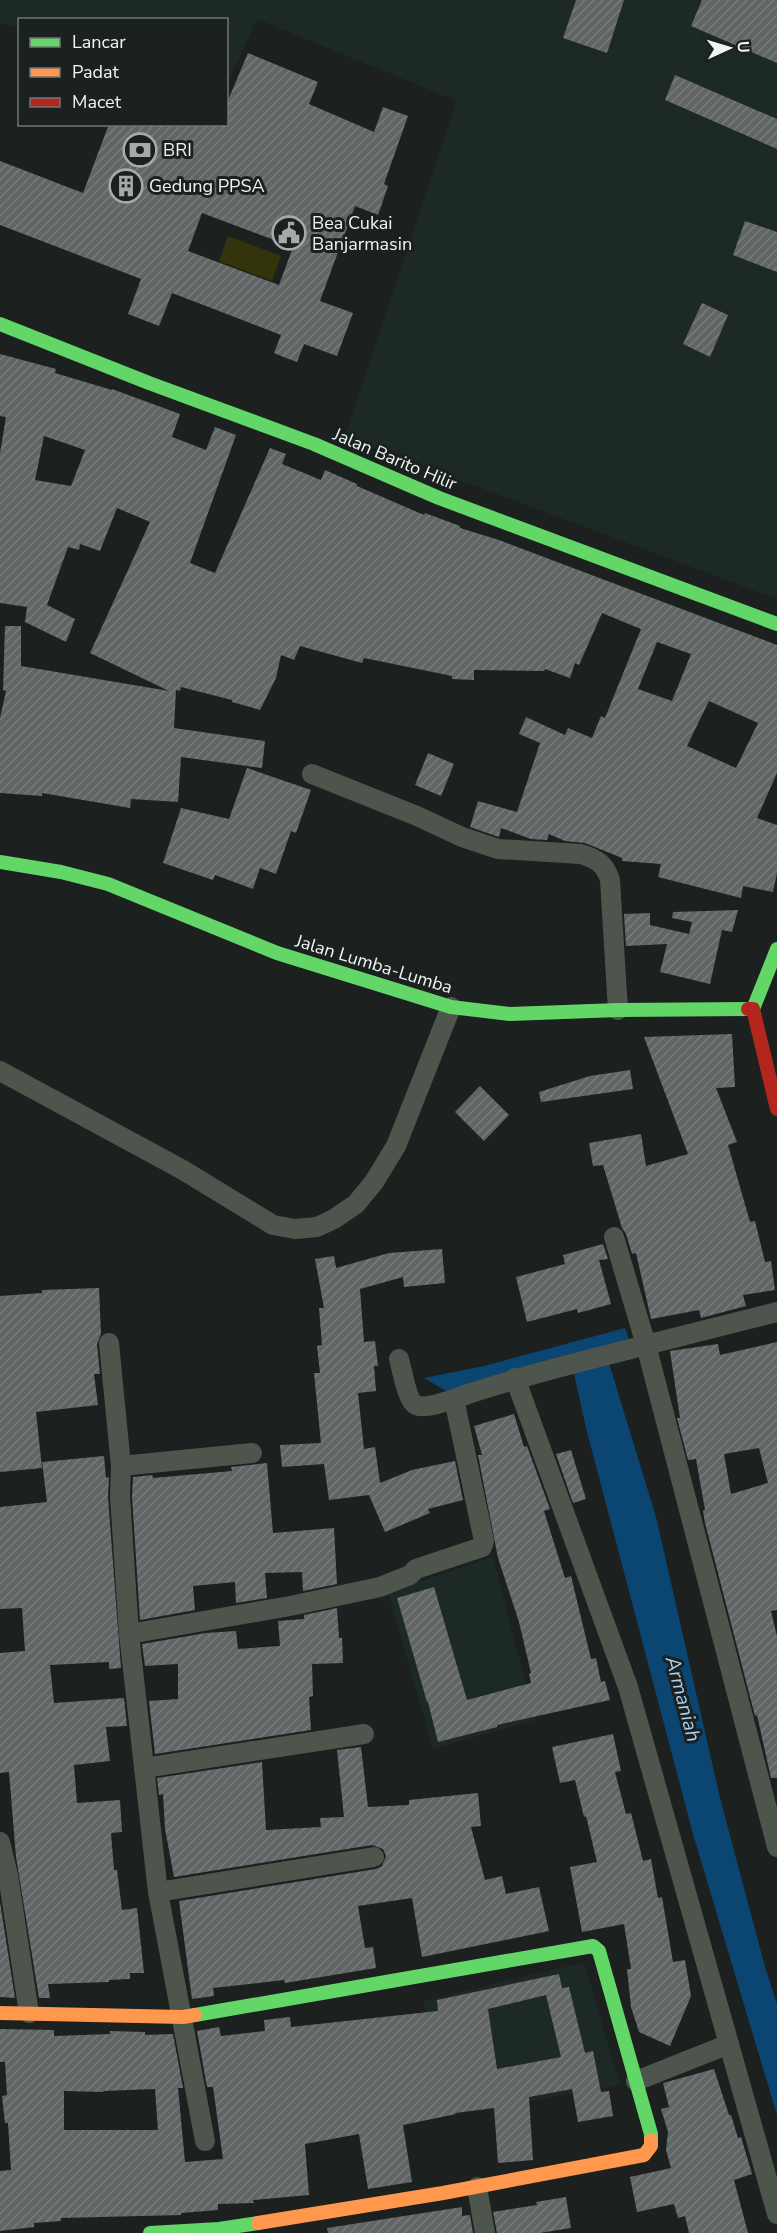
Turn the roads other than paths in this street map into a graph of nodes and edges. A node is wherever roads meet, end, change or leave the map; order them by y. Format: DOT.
graph roads {
  1 [pos="0,324"];
  2 [pos="777,624"];
  3 [pos="312,774"];
  4 [pos="0,862"];
  5 [pos="777,949"];
  6 [pos="451,1007"];
  7 [pos="753,1009"];
  8 [pos="618,1010"];
  9 [pos="0,1071"];
  10 [pos="774,1088"];
  11 [pos="777,1109"];
  12 [pos="614,1237"];
  13 [pos="777,1312"];
  14 [pos="109,1343"];
  15 [pos="646,1346"];
  16 [pos="399,1359"];
  17 [pos="515,1378"];
  18 [pos="454,1399"];
  19 [pos="252,1453"];
  20 [pos="121,1466"];
  21 [pos="129,1634"];
  22 [pos="364,1734"];
  23 [pos="144,1768"];
  24 [pos="0,1842"];
  25 [pos="777,1846"];
  26 [pos="374,1857"];
  27 [pos="158,1892"];
  28 [pos="0,2013"];
  29 [pos="29,2013"];
  30 [pos="183,2017"];
  31 [pos="729,2044"];
  32 [pos="636,2081"];
  33 [pos="205,2141"];
  34 [pos="477,2187"];
  35 [pos="777,2214"];
  36 [pos="150,2233"];
  37 [pos="485,2233"];
  1 -- 2 [label="main road, Jalan Barito Hilir"];
  3 -- 8 [label="street"];
  4 -- 6 [label="main road, Jalan Lumba-Lumba"];
  5 -- 7 [label="main road"];
  6 -- 8 [label="main road, Jalan Lumba-Lumba"];
  6 -- 9 [label="street"];
  7 -- 8 [label="main road, Jalan Lumba-Lumba"];
  7 -- 10 [label="main road"];
  10 -- 11 [label="main road"];
  12 -- 15 [label="street"];
  13 -- 15 [label="street"];
  14 -- 20 [label="street"];
  15 -- 17 [label="street"];
  15 -- 25 [label="street"];
  16 -- 18 [label="street"];
  17 -- 18 [label="street"];
  17 -- 31 [label="street"];
  18 -- 21 [label="street"];
  19 -- 20 [label="street"];
  20 -- 21 [label="street"];
  21 -- 23 [label="street"];
  22 -- 23 [label="street"];
  23 -- 27 [label="street"];
  24 -- 29 [label="street"];
  26 -- 27 [label="street"];
  27 -- 30 [label="street"];
  28 -- 29 [label="main road"];
  29 -- 30 [label="main road"];
  30 -- 32 [label="main road"];
  30 -- 33 [label="street"];
  31 -- 32 [label="street"];
  31 -- 35 [label="street"];
  32 -- 34 [label="main road"];
  34 -- 36 [label="main road"];
  34 -- 37 [label="street"];
}
